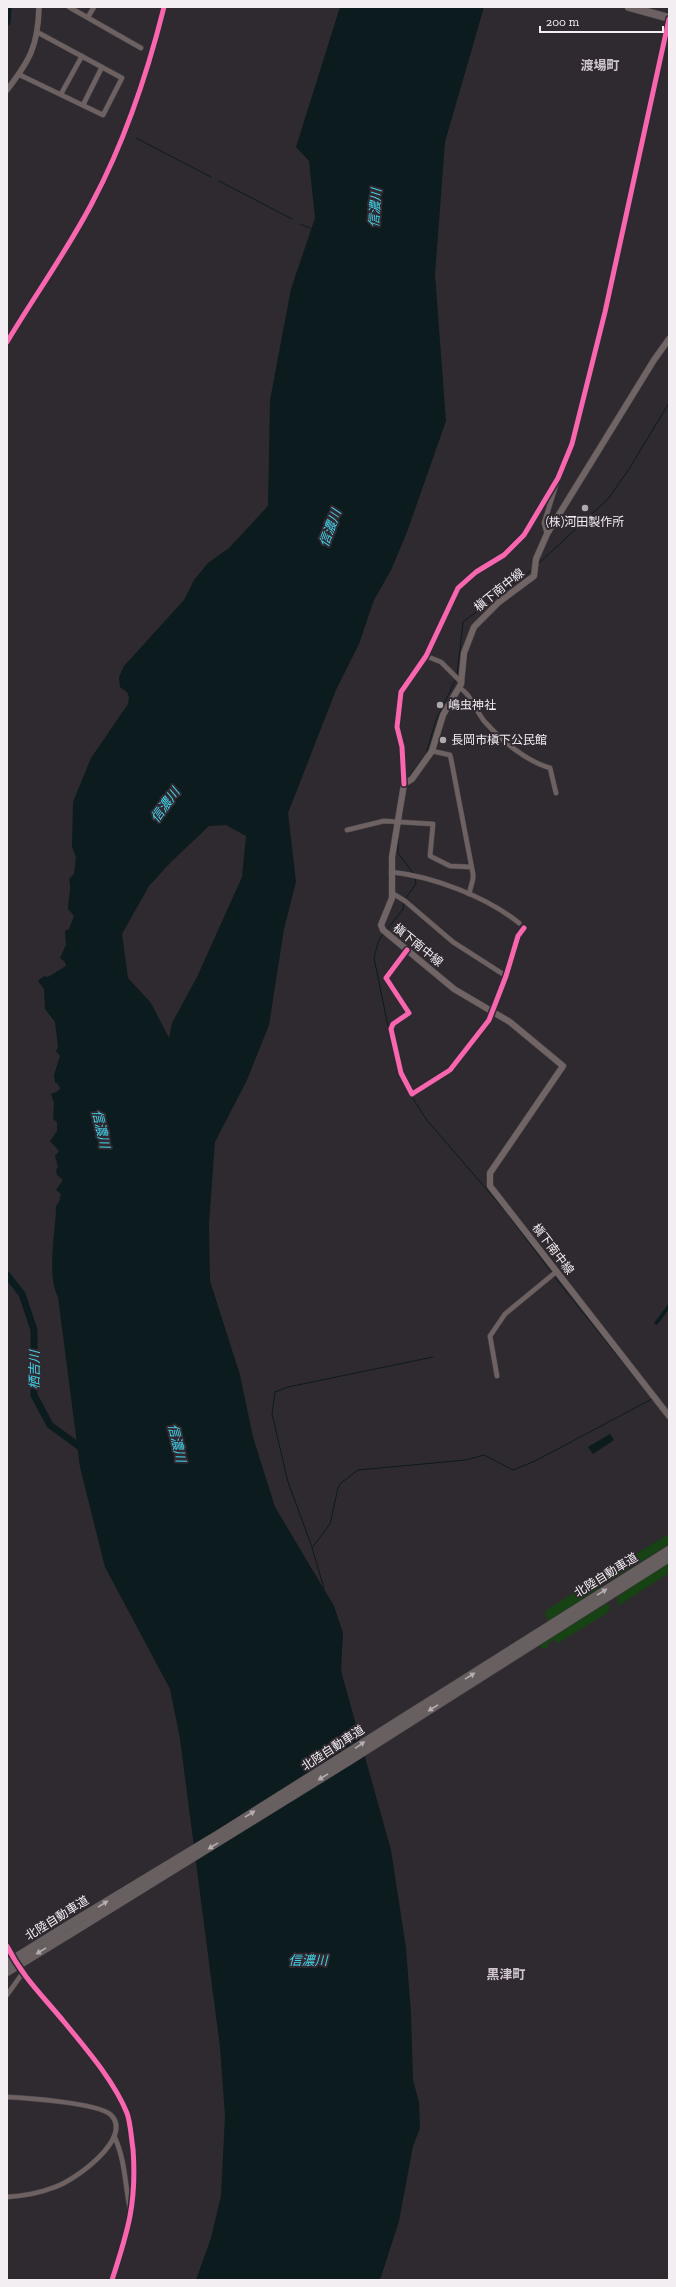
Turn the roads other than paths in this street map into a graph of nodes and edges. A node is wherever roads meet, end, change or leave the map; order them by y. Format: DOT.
graph roads {
  1 [pos="39,7"];
  2 [pos="69,7"];
  3 [pos="94,7"];
  4 [pos="164,7"];
  5 [pos="629,7"];
  6 [pos="88,17"];
  7 [pos="667,18"];
  8 [pos="37,32"];
  9 [pos="141,48"];
  10 [pos="82,56"];
  11 [pos="102,67"];
  12 [pos="20,75"];
  13 [pos="7,90"];
  14 [pos="61,94"];
  15 [pos="83,105"];
  16 [pos="669,339"];
  17 [pos="7,342"];
  18 [pos="558,478"];
  19 [pos="548,534"];
  20 [pos="426,656"];
  21 [pos="460,686"];
  22 [pos="432,751"];
  23 [pos="404,784"];
  24 [pos="556,794"];
  25 [pos="397,823"];
  26 [pos="347,830"];
  27 [pos="471,867"];
  28 [pos="391,872"];
  29 [pos="392,893"];
  30 [pos="469,894"];
  31 [pos="518,923"];
  32 [pos="524,928"];
  33 [pos="407,950"];
  34 [pos="506,976"];
  35 [pos="492,1012"];
  36 [pos="556,1272"];
  37 [pos="497,1376"];
  38 [pos="669,1416"];
  39 [pos="669,1550"];
  40 [pos="669,1558"];
  41 [pos="535,1638"];
  42 [pos="7,1946"];
  43 [pos="7,1963"];
  44 [pos="7,1972"];
  45 [pos="22,1974"];
  46 [pos="7,1995"];
  47 [pos="7,2097"];
  48 [pos="115,2138"];
  49 [pos="7,2197"];
  50 [pos="131,2219"];
  51 [pos="112,2280"];
  1 -- 8 [label="street"];
  2 -- 6 [label="street"];
  3 -- 6 [label="street"];
  4 -- 17 [label="street"];
  5 -- 7 [label="highway"];
  6 -- 9 [label="street"];
  7 -- 18 [label="street"];
  8 -- 10 [label="street"];
  8 -- 12 [label="street"];
  10 -- 11 [label="street"];
  10 -- 14 [label="street"];
  11 -- 15 [label="street"];
  11 -- 15 [label="street"];
  12 -- 13 [label="street"];
  12 -- 14 [label="street"];
  14 -- 15 [label="street"];
  16 -- 19 [label="main road, 槇下南中線"];
  18 -- 19 [label="street"];
  18 -- 20 [label="street"];
  19 -- 21 [label="main road, 槇下南中線"];
  20 -- 21 [label="street"];
  20 -- 23 [label="street"];
  21 -- 22 [label="main road, 槇下南中線"];
  21 -- 24 [label="street"];
  22 -- 23 [label="main road, 槇下南中線"];
  22 -- 27 [label="street"];
  23 -- 25 [label="main road, 槇下南中線"];
  25 -- 26 [label="street"];
  25 -- 27 [label="street"];
  25 -- 28 [label="main road, 槇下南中線"];
  27 -- 30 [label="street"];
  28 -- 29 [label="main road, 槇下南中線"];
  28 -- 30 [label="street"];
  29 -- 33 [label="main road, 槇下南中線"];
  29 -- 34 [label="street"];
  30 -- 31 [label="street"];
  32 -- 34 [label="street"];
  33 -- 35 [label="main road, 槇下南中線"];
  33 -- 35 [label="street"];
  34 -- 35 [label="street"];
  35 -- 36 [label="main road, 槇下南中線"];
  36 -- 37 [label="street"];
  36 -- 38 [label="main road, 槇下南中線"];
  41 -- 39 [label="highway, 北陸自動車道, one-way"];
  40 -- 41 [label="highway, 北陸自動車道"];
  43 -- 41 [label="highway, 北陸自動車道, one-way, bridge"];
  41 -- 44 [label="highway, 北陸自動車道, one-way, bridge"];
  42 -- 45 [label="street"];
  45 -- 46 [label="street"];
  45 -- 50 [label="street"];
  47 -- 48 [label="street"];
  48 -- 49 [label="street"];
  48 -- 50 [label="street"];
  50 -- 51 [label="street"];
}
